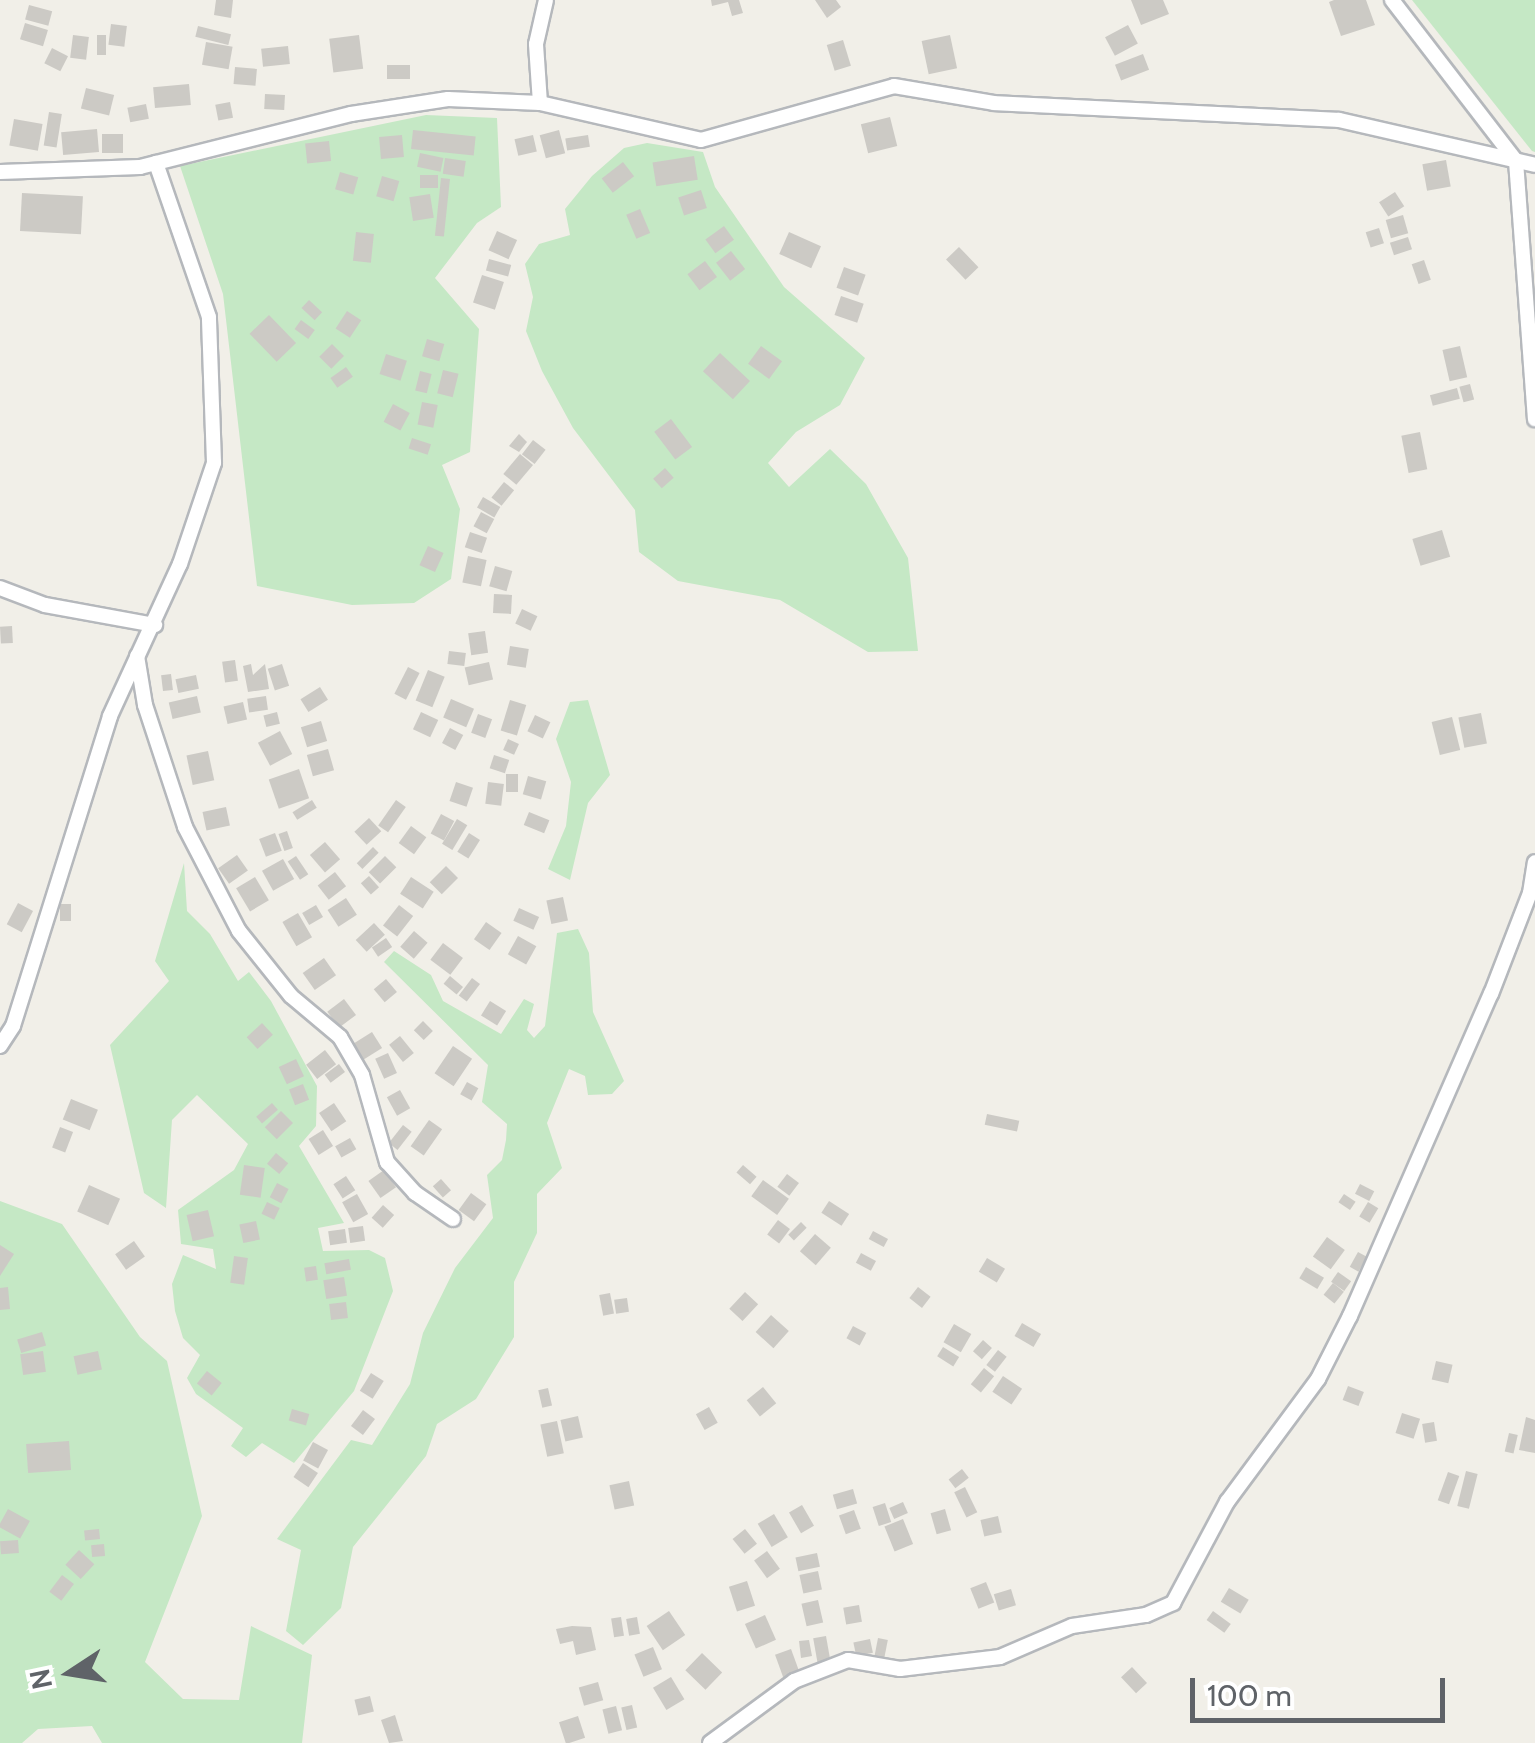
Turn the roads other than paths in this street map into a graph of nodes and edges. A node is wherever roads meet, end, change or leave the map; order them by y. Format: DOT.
graph roads {
  1 [pos="546,0"];
  2 [pos="1392,0"];
  3 [pos="540,103"];
  4 [pos="1516,161"];
  5 [pos="156,163"];
  6 [pos="1535,166"];
  7 [pos="0,172"];
  8 [pos="1535,419"];
  9 [pos="0,588"];
  10 [pos="155,625"];
  11 [pos="136,655"];
  12 [pos="1535,862"];
  13 [pos="1532,893"];
  14 [pos="0,1046"];
  15 [pos="453,1219"];
  16 [pos="710,1743"];
  1 -- 3 [label="street"];
  2 -- 4 [label="street"];
  3 -- 4 [label="street"];
  3 -- 5 [label="street"];
  4 -- 6 [label="street"];
  4 -- 8 [label="street"];
  5 -- 7 [label="street"];
  5 -- 10 [label="street"];
  9 -- 10 [label="street"];
  10 -- 11 [label="street"];
  11 -- 14 [label="street"];
  11 -- 15 [label="street"];
  12 -- 13 [label="street"];
  13 -- 16 [label="street"];
}
